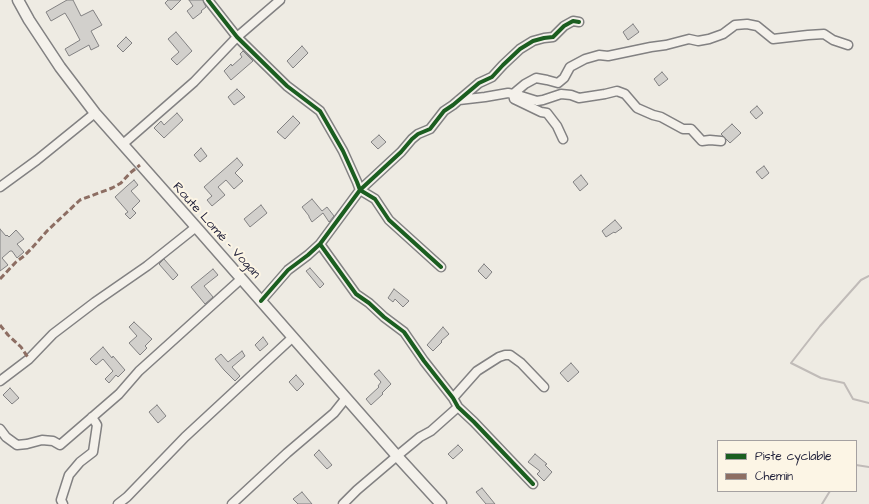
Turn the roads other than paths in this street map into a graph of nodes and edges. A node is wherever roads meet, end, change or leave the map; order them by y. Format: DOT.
graph roads {
  1 [pos="18,0"];
  2 [pos="208,0"];
  3 [pos="280,0"];
  4 [pos="579,22"];
  5 [pos="237,37"];
  6 [pos="848,45"];
  7 [pos="513,94"];
  8 [pos="459,100"];
  9 [pos="95,113"];
  10 [pos="562,139"];
  11 [pos="721,141"];
  12 [pos="122,144"];
  13 [pos="0,187"];
  14 [pos="360,190"];
  15 [pos="196,227"];
  16 [pos="320,244"];
  17 [pos="441,267"];
  18 [pos="241,279"];
  19 [pos="261,301"];
  20 [pos="293,337"];
  21 [pos="0,381"];
  22 [pos="544,387"];
  23 [pos="346,398"];
  24 [pos="453,398"];
  25 [pos="458,407"];
  26 [pos="92,416"];
  27 [pos="0,429"];
  28 [pos="396,456"];
  29 [pos="533,484"];
  30 [pos="63,504"];
  31 [pos="118,504"];
  32 [pos="232,504"];
  33 [pos="343,504"];
  34 [pos="441,504"];
  1 -- 9 [label="main road, Route Lomé - Vogan"];
  2 -- 5 [label="street"];
  3 -- 5 [label="street"];
  4 -- 8 [label="street"];
  5 -- 12 [label="street"];
  5 -- 14 [label="street"];
  6 -- 7 [label="street"];
  7 -- 8 [label="street"];
  7 -- 10 [label="street"];
  7 -- 11 [label="street"];
  8 -- 14 [label="street"];
  9 -- 12 [label="main road, Route Lomé - Vogan"];
  9 -- 13 [label="street"];
  12 -- 15 [label="main road, Route Lomé - Vogan"];
  14 -- 16 [label="street"];
  14 -- 17 [label="street"];
  15 -- 18 [label="main road, Route Lomé - Vogan"];
  15 -- 21 [label="street"];
  16 -- 19 [label="street"];
  16 -- 24 [label="street"];
  18 -- 19 [label="main road, Route Lomé - Vogan"];
  18 -- 26 [label="street"];
  19 -- 20 [label="main road, Route Lomé - Vogan"];
  20 -- 23 [label="main road, Route Lomé - Vogan"];
  20 -- 31 [label="street"];
  22 -- 24 [label="street"];
  23 -- 28 [label="main road, Route Lomé - Vogan"];
  23 -- 32 [label="street"];
  24 -- 25 [label="street"];
  25 -- 28 [label="street"];
  25 -- 29 [label="street"];
  26 -- 27 [label="street"];
  26 -- 30 [label="street"];
  28 -- 33 [label="street"];
  28 -- 34 [label="main road, Route Lomé - Vogan"];
}
